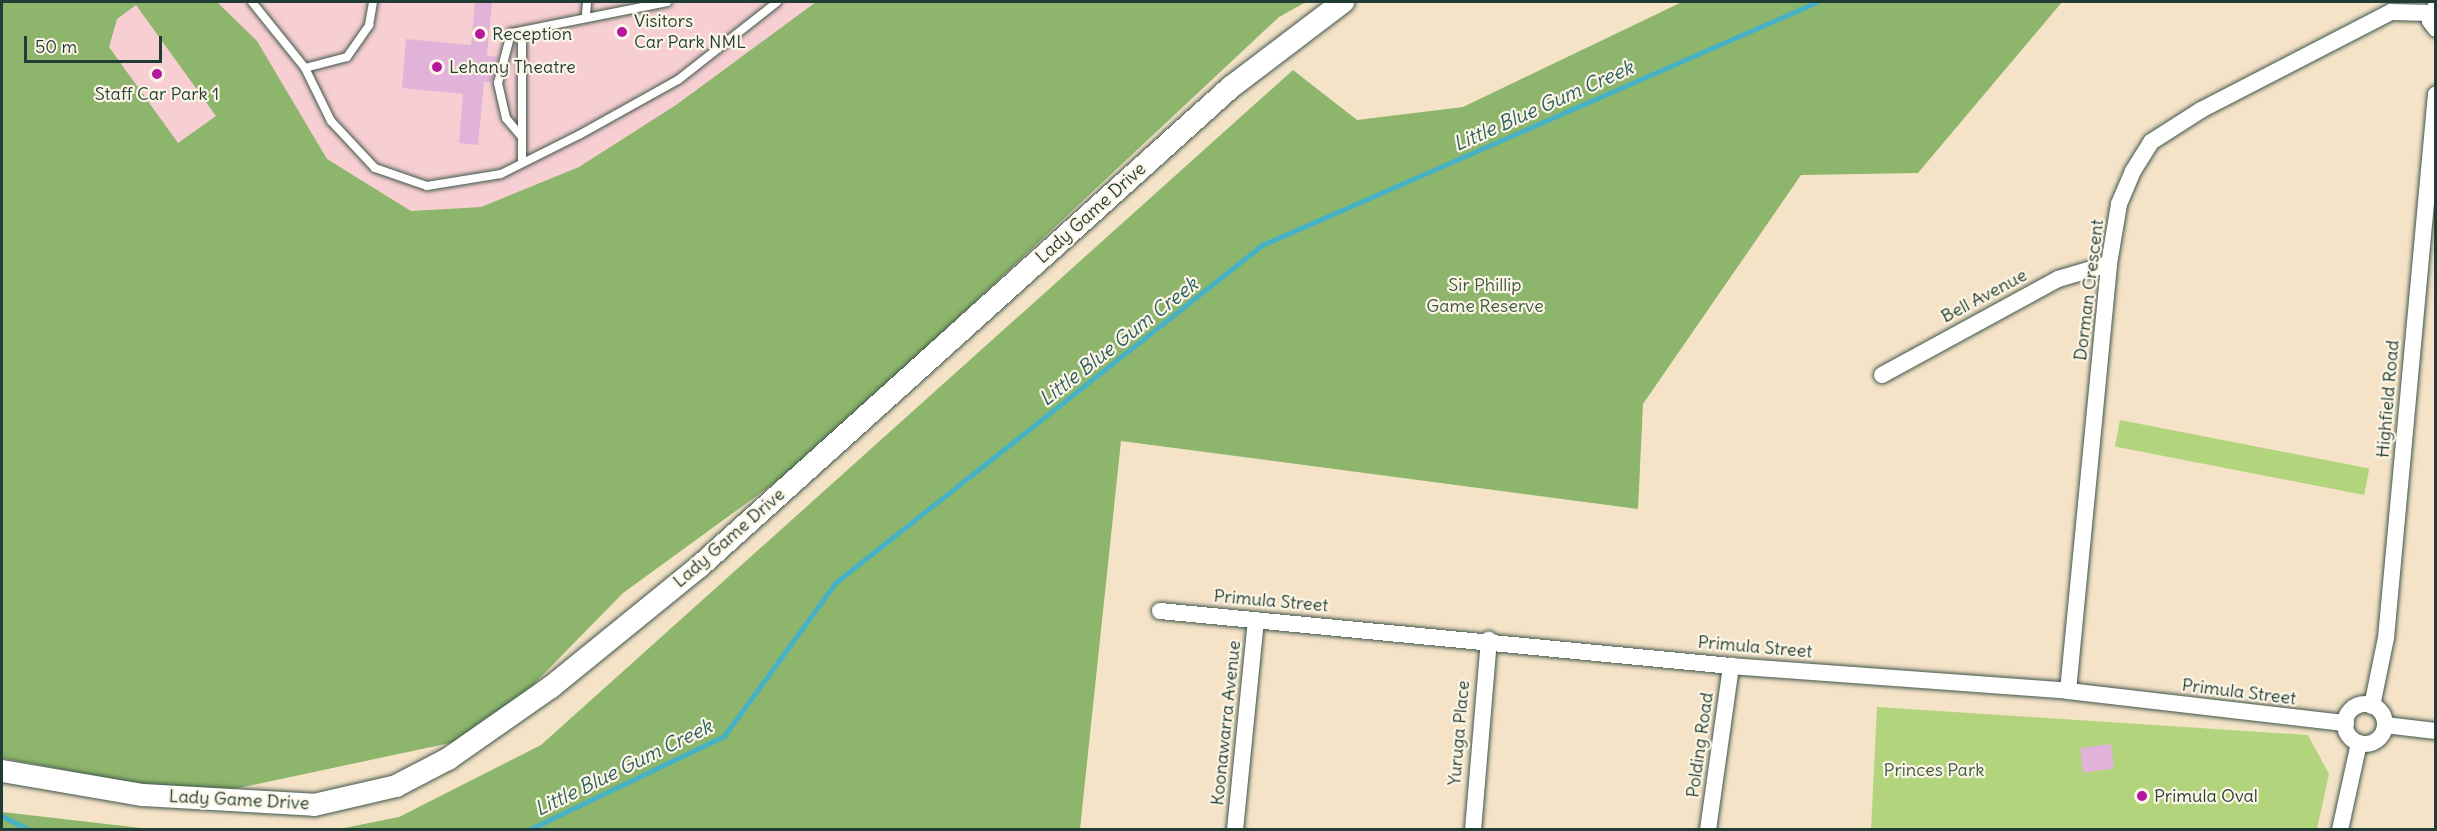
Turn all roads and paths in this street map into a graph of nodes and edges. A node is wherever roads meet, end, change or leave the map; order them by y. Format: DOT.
graph roads {
  1 [pos="252,2"];
  2 [pos="373,2"];
  3 [pos="587,2"];
  4 [pos="667,2"];
  5 [pos="777,2"];
  6 [pos="1343,2"];
  7 [pos="586,14"];
  8 [pos="2434,16"];
  9 [pos="522,31"];
  10 [pos="305,68"];
  11 [pos="2436,94"];
  12 [pos="521,137"];
  13 [pos="522,162"];
  14 [pos="2109,264"];
  15 [pos="1882,375"];
  16 [pos="1160,611"];
  17 [pos="1257,620"];
  18 [pos="1489,640"];
  19 [pos="1731,666"];
  20 [pos="2068,691"];
  21 [pos="2372,706"];
  22 [pos="2346,723"];
  23 [pos="2385,726"];
  24 [pos="2436,731"];
  25 [pos="2359,743"];
  26 [pos="2,771"];
  27 [pos="1235,830"];
  28 [pos="1473,830"];
  29 [pos="1708,830"];
  30 [pos="2340,830"];
  1 -- 10 [label="lane"];
  2 -- 10 [label="lane"];
  3 -- 7 [label="lane"];
  4 -- 7 [label="lane"];
  5 -- 13 [label="lane"];
  6 -- 26 [label="main road, Lady Game Drive"];
  7 -- 9 [label="lane"];
  8 -- 14 [label="street, Dorman Crescent"];
  9 -- 12 [label="lane"];
  9 -- 12 [label="lane"];
  10 -- 13 [label="lane"];
  11 -- 21 [label="street, Highfield Road"];
  12 -- 13 [label="lane"];
  14 -- 15 [label="street, Bell Avenue"];
  14 -- 20 [label="street, Dorman Crescent"];
  16 -- 17 [label="street, Primula Street"];
  17 -- 18 [label="street, Primula Street"];
  17 -- 27 [label="street, Koonawarra Avenue"];
  18 -- 19 [label="street, Primula Street"];
  18 -- 28 [label="street, Yuruga Place"];
  19 -- 20 [label="street, Primula Street"];
  19 -- 29 [label="street, Polding Road"];
  20 -- 22 [label="street, Primula Street"];
  21 -- 22 [label="street"];
  21 -- 23 [label="street"];
  22 -- 25 [label="street"];
  23 -- 24 [label="street"];
  23 -- 25 [label="street"];
  25 -- 30 [label="street"];
}
